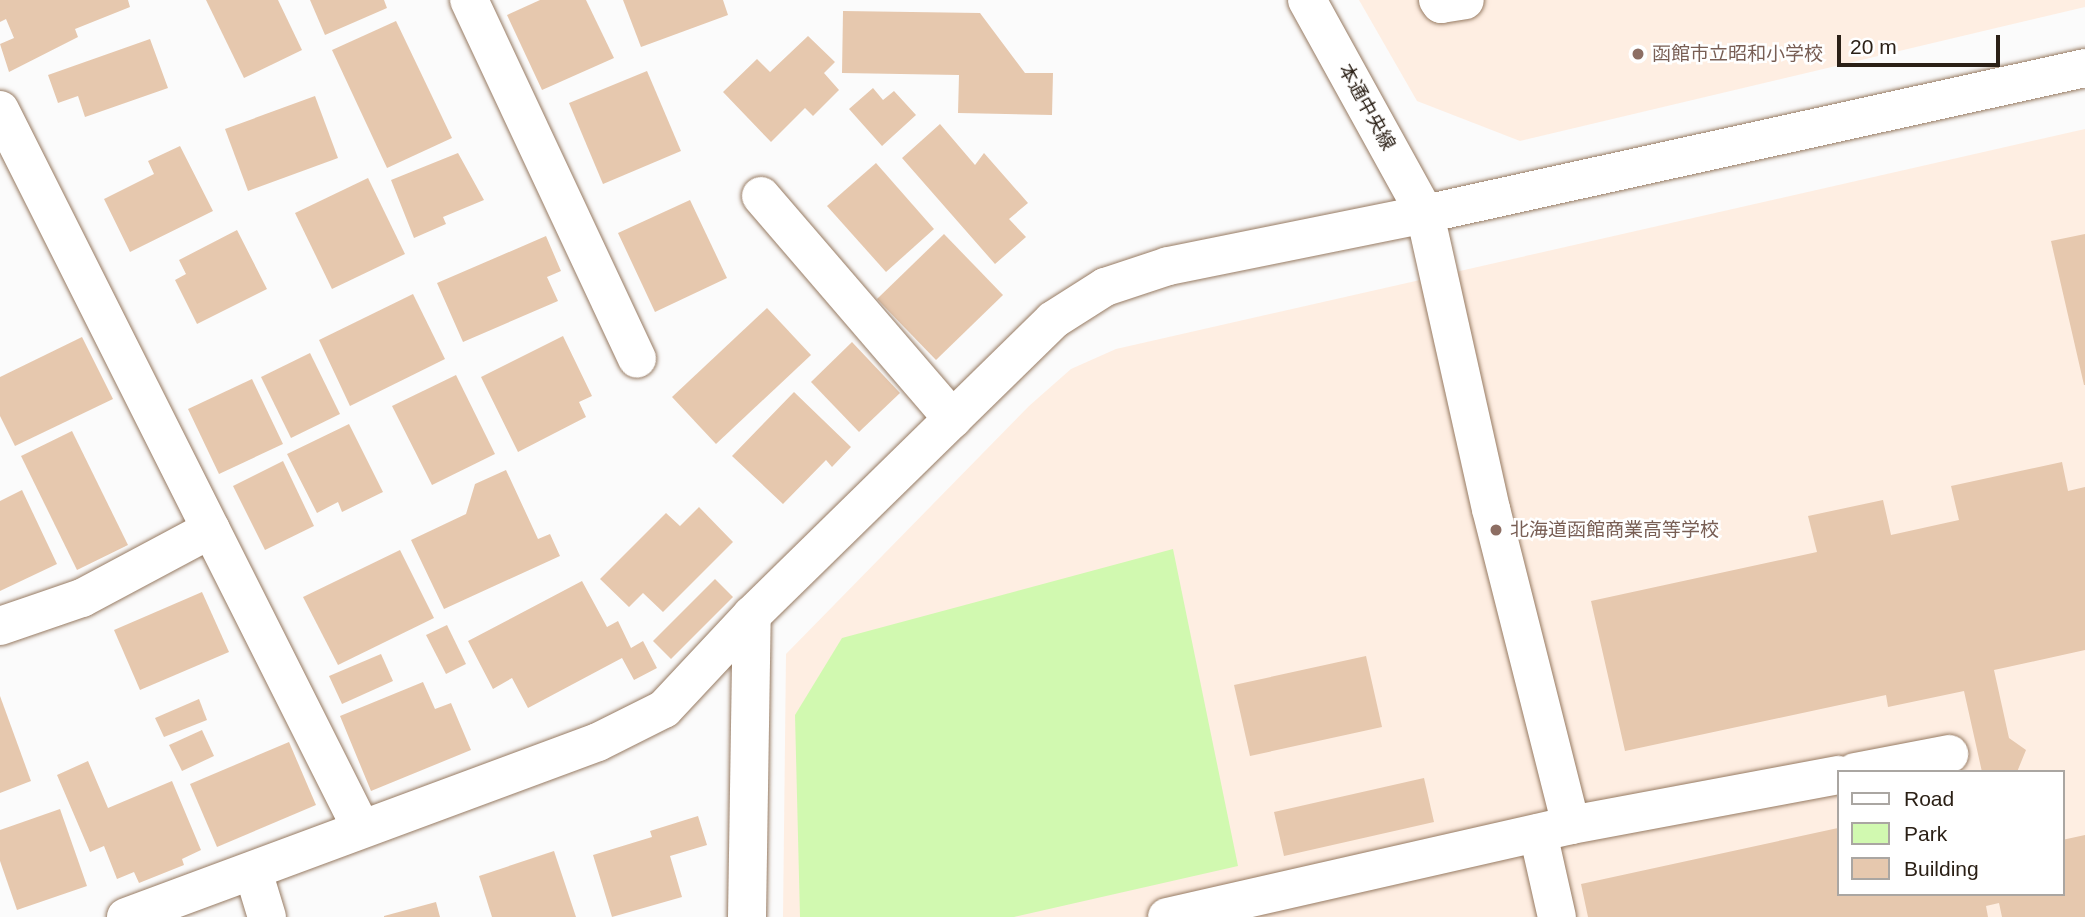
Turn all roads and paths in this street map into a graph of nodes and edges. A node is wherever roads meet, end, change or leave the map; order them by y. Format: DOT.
graph roads {
  1 [pos="469,0"];
  2 [pos="1307,0"];
  3 [pos="1438,0"];
  4 [pos="1465,0"];
  5 [pos="2085,68"];
  6 [pos="0,110"];
  7 [pos="761,196"];
  8 [pos="1425,214"];
  9 [pos="637,359"];
  10 [pos="953,419"];
  11 [pos="211,530"];
  12 [pos="752,615"];
  13 [pos="0,626"];
  14 [pos="1949,754"];
  15 [pos="1865,770"];
  16 [pos="1836,775"];
  17 [pos="361,828"];
  18 [pos="1555,829"];
  19 [pos="253,871"];
  20 [pos="126,917"];
  21 [pos="267,917"];
  22 [pos="747,917"];
  23 [pos="1167,917"];
  24 [pos="1557,917"];
  1 -- 9 [label="street"];
  2 -- 8 [label="street, 本通中央線"];
  3 -- 4 [label="street"];
  5 -- 8 [label="street"];
  6 -- 11 [label="street"];
  7 -- 10 [label="street"];
  8 -- 10 [label="street"];
  8 -- 18 [label="street, 本通中央線"];
  10 -- 12 [label="street"];
  11 -- 13 [label="street"];
  11 -- 17 [label="street"];
  12 -- 17 [label="street"];
  12 -- 22 [label="street"];
  14 -- 15 [label="street"];
  16 -- 18 [label="street"];
  17 -- 19 [label="street"];
  18 -- 23 [label="street"];
  18 -- 24 [label="street, 本通中央線"];
  19 -- 20 [label="street"];
  19 -- 21 [label="street"];
}
